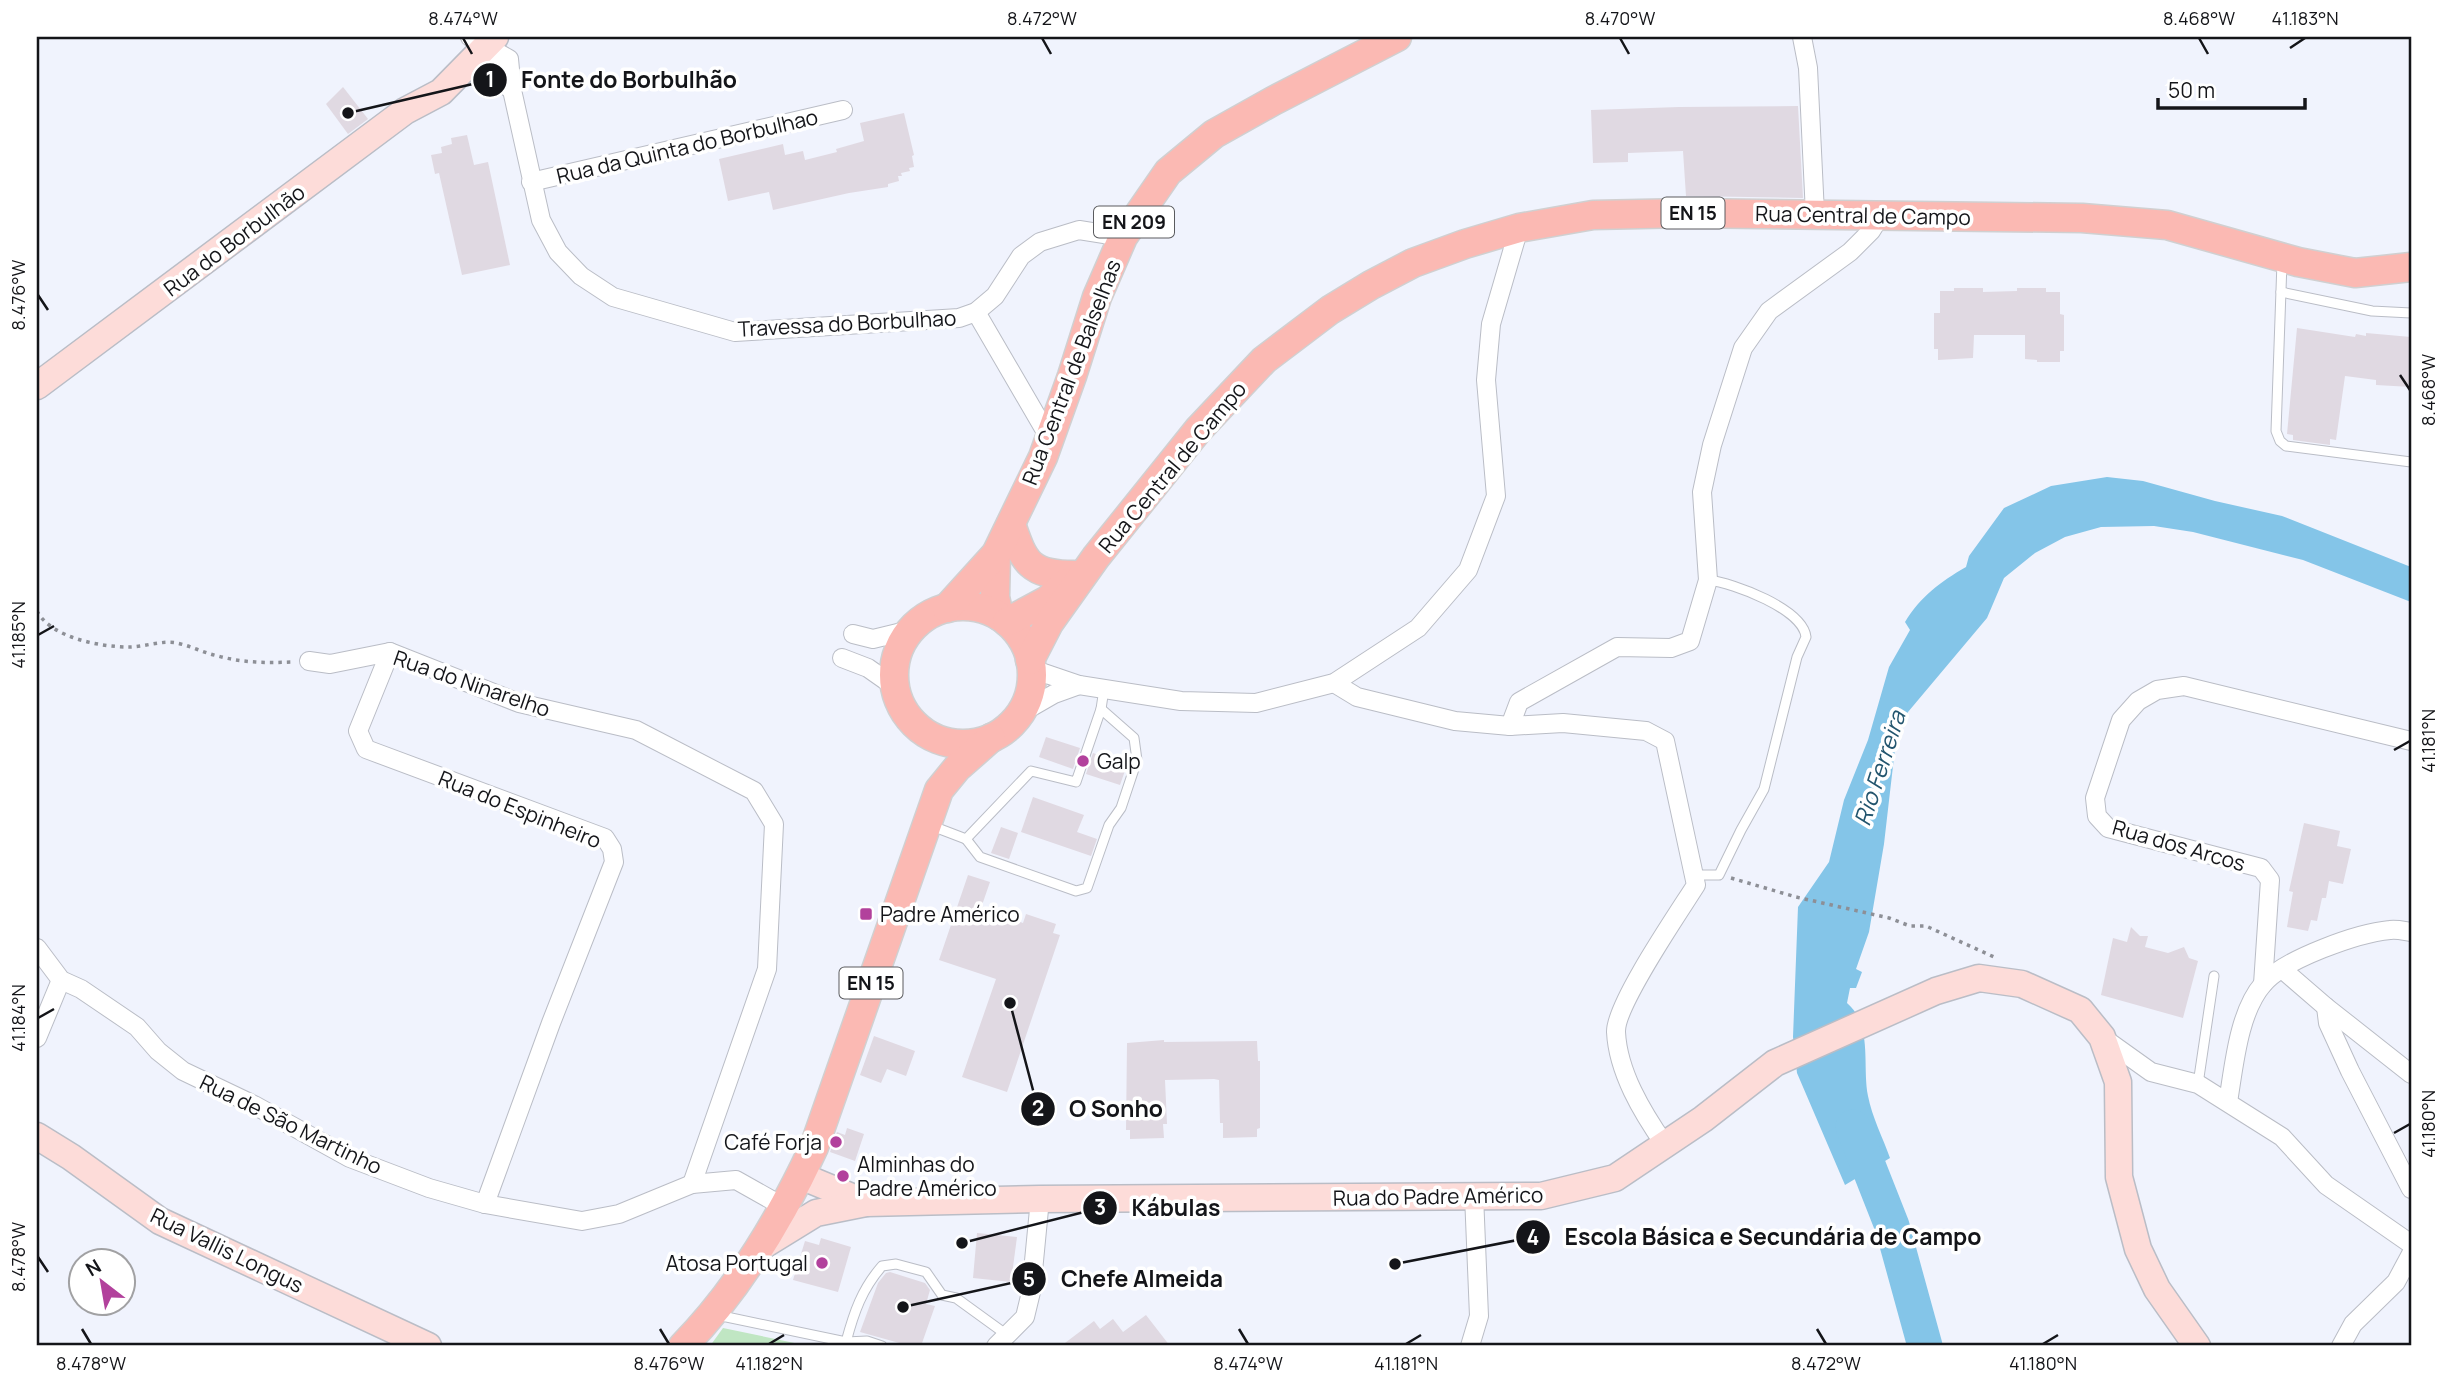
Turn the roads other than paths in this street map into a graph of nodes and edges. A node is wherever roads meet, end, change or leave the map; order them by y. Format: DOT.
graph roads {
  1 [pos="1397,37"];
  2 [pos="1802,37"];
  3 [pos="483,38"];
  4 [pos="843,110"];
  5 [pos="531,181"];
  6 [pos="1815,214"];
  7 [pos="1881,215"];
  8 [pos="1519,228"];
  9 [pos="1123,237"];
  10 [pos="2282,257"];
  11 [pos="2411,267"];
  12 [pos="2281,292"];
  13 [pos="976,312"];
  14 [pos="2411,313"];
  15 [pos="62,369"];
  16 [pos="37,386"];
  17 [pos="37,393"];
  18 [pos="1051,435"];
  19 [pos="2411,463"];
  20 [pos="1011,524"];
  21 [pos="996,554"];
  22 [pos="1096,557"];
  23 [pos="1074,575"];
  24 [pos="1708,580"];
  25 [pos="947,608"];
  26 [pos="1003,619"];
  27 [pos="910,631"];
  28 [pos="853,634"];
  29 [pos="390,652"];
  30 [pos="842,659"];
  31 [pos="309,661"];
  32 [pos="1031,664"];
  33 [pos="1334,683"];
  34 [pos="1079,685"];
  35 [pos="895,687"];
  36 [pos="1104,689"];
  37 [pos="1101,709"];
  38 [pos="1021,713"];
  39 [pos="1510,726"];
  40 [pos="919,728"];
  41 [pos="991,738"];
  42 [pos="2411,741"];
  43 [pos="939,790"];
  44 [pos="927,824"];
  45 [pos="966,839"];
  46 [pos="1694,876"];
  47 [pos="2411,932"];
  48 [pos="37,948"];
  49 [pos="2282,970"];
  50 [pos="2214,976"];
  51 [pos="61,980"];
  52 [pos="2263,984"];
  53 [pos="2326,1007"];
  54 [pos="2102,1037"];
  55 [pos="37,1038"];
  56 [pos="2151,1072"];
  57 [pos="2411,1074"];
  58 [pos="2118,1082"];
  59 [pos="2198,1084"];
  60 [pos="2228,1102"];
  61 [pos="37,1136"];
  62 [pos="1665,1144"];
  63 [pos="692,1184"];
  64 [pos="2411,1189"];
  65 [pos="792,1192"];
  66 [pos="1474,1195"];
  67 [pos="1040,1199"];
  68 [pos="866,1203"];
  69 [pos="485,1204"];
  70 [pos="816,1213"];
  71 [pos="2411,1244"];
  72 [pos="764,1245"];
  73 [pos="2411,1254"];
  74 [pos="712,1314"];
  75 [pos="1002,1341"];
  76 [pos="846,1342"];
  77 [pos="428,1346"];
  78 [pos="683,1346"];
  79 [pos="882,1346"];
  80 [pos="1471,1346"];
  81 [pos="2197,1346"];
  82 [pos="2341,1346"];
  1 -- 9 [label="main road, Rua Central de Balselhas / EN 209"];
  2 -- 6 [label="street"];
  3 -- 5 [label="street, Travessa do Borbulhao"];
  3 -- 15 [label="street, Rua do Borbulhão"];
  4 -- 5 [label="street, Rua da Quinta do Borbulhao"];
  5 -- 13 [label="street, Travessa do Borbulhao"];
  6 -- 7 [label="main road, Rua Central de Campo / EN 15"];
  6 -- 8 [label="main road, Rua Central de Campo / EN 15"];
  7 -- 10 [label="main road, Rua Central de Campo / EN 15"];
  7 -- 24 [label="street"];
  8 -- 22 [label="main road, Rua Central de Campo / EN 15"];
  8 -- 33 [label="street"];
  9 -- 13 [label="street, Travessa do Borbulhao"];
  9 -- 18 [label="main road, Rua Central de Balselhas / EN 209"];
  10 -- 11 [label="main road, Rua Central de Campo / EN 15"];
  10 -- 12 [label="lane"];
  12 -- 14 [label="lane"];
  12 -- 19 [label="lane"];
  13 -- 18 [label="street"];
  15 -- 16 [label="street, Rua do Borbulhão"];
  15 -- 17 [label="street, Rua do Borbulhão"];
  18 -- 20 [label="main road, Rua Central de Balselhas / EN 209"];
  20 -- 21 [label="main road, Rua Central de Balselhas / EN 209"];
  20 -- 23 [label="main road"];
  21 -- 25 [label="main road, Rua Central de Balselhas / EN 209"];
  21 -- 26 [label="main road, Rua Central de Balselhas / EN 209"];
  22 -- 23 [label="main road, EN 15"];
  22 -- 32 [label="main road, Rua Central de Campo / EN 15"];
  23 -- 26 [label="main road, EN 15"];
  24 -- 39 [label="street"];
  24 -- 46 [label="lane"];
  25 -- 26 [label="main road"];
  25 -- 27 [label="main road"];
  26 -- 32 [label="main road"];
  27 -- 28 [label="street"];
  27 -- 35 [label="main road"];
  29 -- 31 [label="street, Rua do Ninarelho"];
  29 -- 63 [label="street, Rua do Ninarelho"];
  29 -- 69 [label="street, Rua do Espinheiro"];
  30 -- 35 [label="street"];
  32 -- 34 [label="street"];
  32 -- 38 [label="main road, EN 15"];
  33 -- 36 [label="street"];
  33 -- 39 [label="street"];
  34 -- 36 [label="street"];
  34 -- 38 [label="street"];
  35 -- 40 [label="main road, EN 15"];
  36 -- 37 [label="lane"];
  37 -- 45 [label="lane"];
  37 -- 45 [label="lane"];
  38 -- 41 [label="main road, EN 15"];
  39 -- 46 [label="street"];
  40 -- 41 [label="main road, EN 15"];
  40 -- 43 [label="main road, EN 15"];
  41 -- 43 [label="main road, EN 15"];
  42 -- 52 [label="street, Rua dos Arcos"];
  43 -- 44 [label="main road, EN 15"];
  44 -- 45 [label="lane"];
  44 -- 65 [label="main road, EN 15"];
  46 -- 62 [label="street"];
  47 -- 49 [label="street"];
  48 -- 51 [label="street, Rua de São Martinho"];
  49 -- 52 [label="street"];
  49 -- 53 [label="street"];
  50 -- 59 [label="lane"];
  51 -- 55 [label="street"];
  51 -- 69 [label="street, Rua de São Martinho"];
  52 -- 60 [label="street"];
  53 -- 57 [label="street"];
  53 -- 64 [label="street"];
  54 -- 56 [label="street"];
  54 -- 58 [label="street, Rua do Padre Américo"];
  54 -- 62 [label="street, Rua do Padre Américo"];
  56 -- 58 [label="street"];
  56 -- 59 [label="street"];
  58 -- 81 [label="street, Rua do Padre Américo"];
  59 -- 60 [label="street"];
  60 -- 71 [label="street"];
  61 -- 77 [label="street, Rua Vallis Longus"];
  62 -- 66 [label="street, Rua do Padre Américo"];
  63 -- 65 [label="street, Rua de São Martinho"];
  63 -- 69 [label="street, Rua de São Martinho"];
  65 -- 68 [label="street, Rua do Padre Américo"];
  65 -- 70 [label="street"];
  65 -- 72 [label="main road, EN 15"];
  66 -- 67 [label="street, Rua do Padre Américo"];
  66 -- 80 [label="street"];
  67 -- 68 [label="street, Rua do Padre Américo"];
  67 -- 75 [label="street"];
  68 -- 70 [label="street, Rua do Padre Américo"];
  70 -- 72 [label="street, Rua do Padre Américo"];
  72 -- 74 [label="main road, EN 15"];
  73 -- 82 [label="street"];
  74 -- 76 [label="lane"];
  74 -- 78 [label="main road, EN 15"];
  75 -- 76 [label="lane"];
  76 -- 79 [label="lane"];
}
